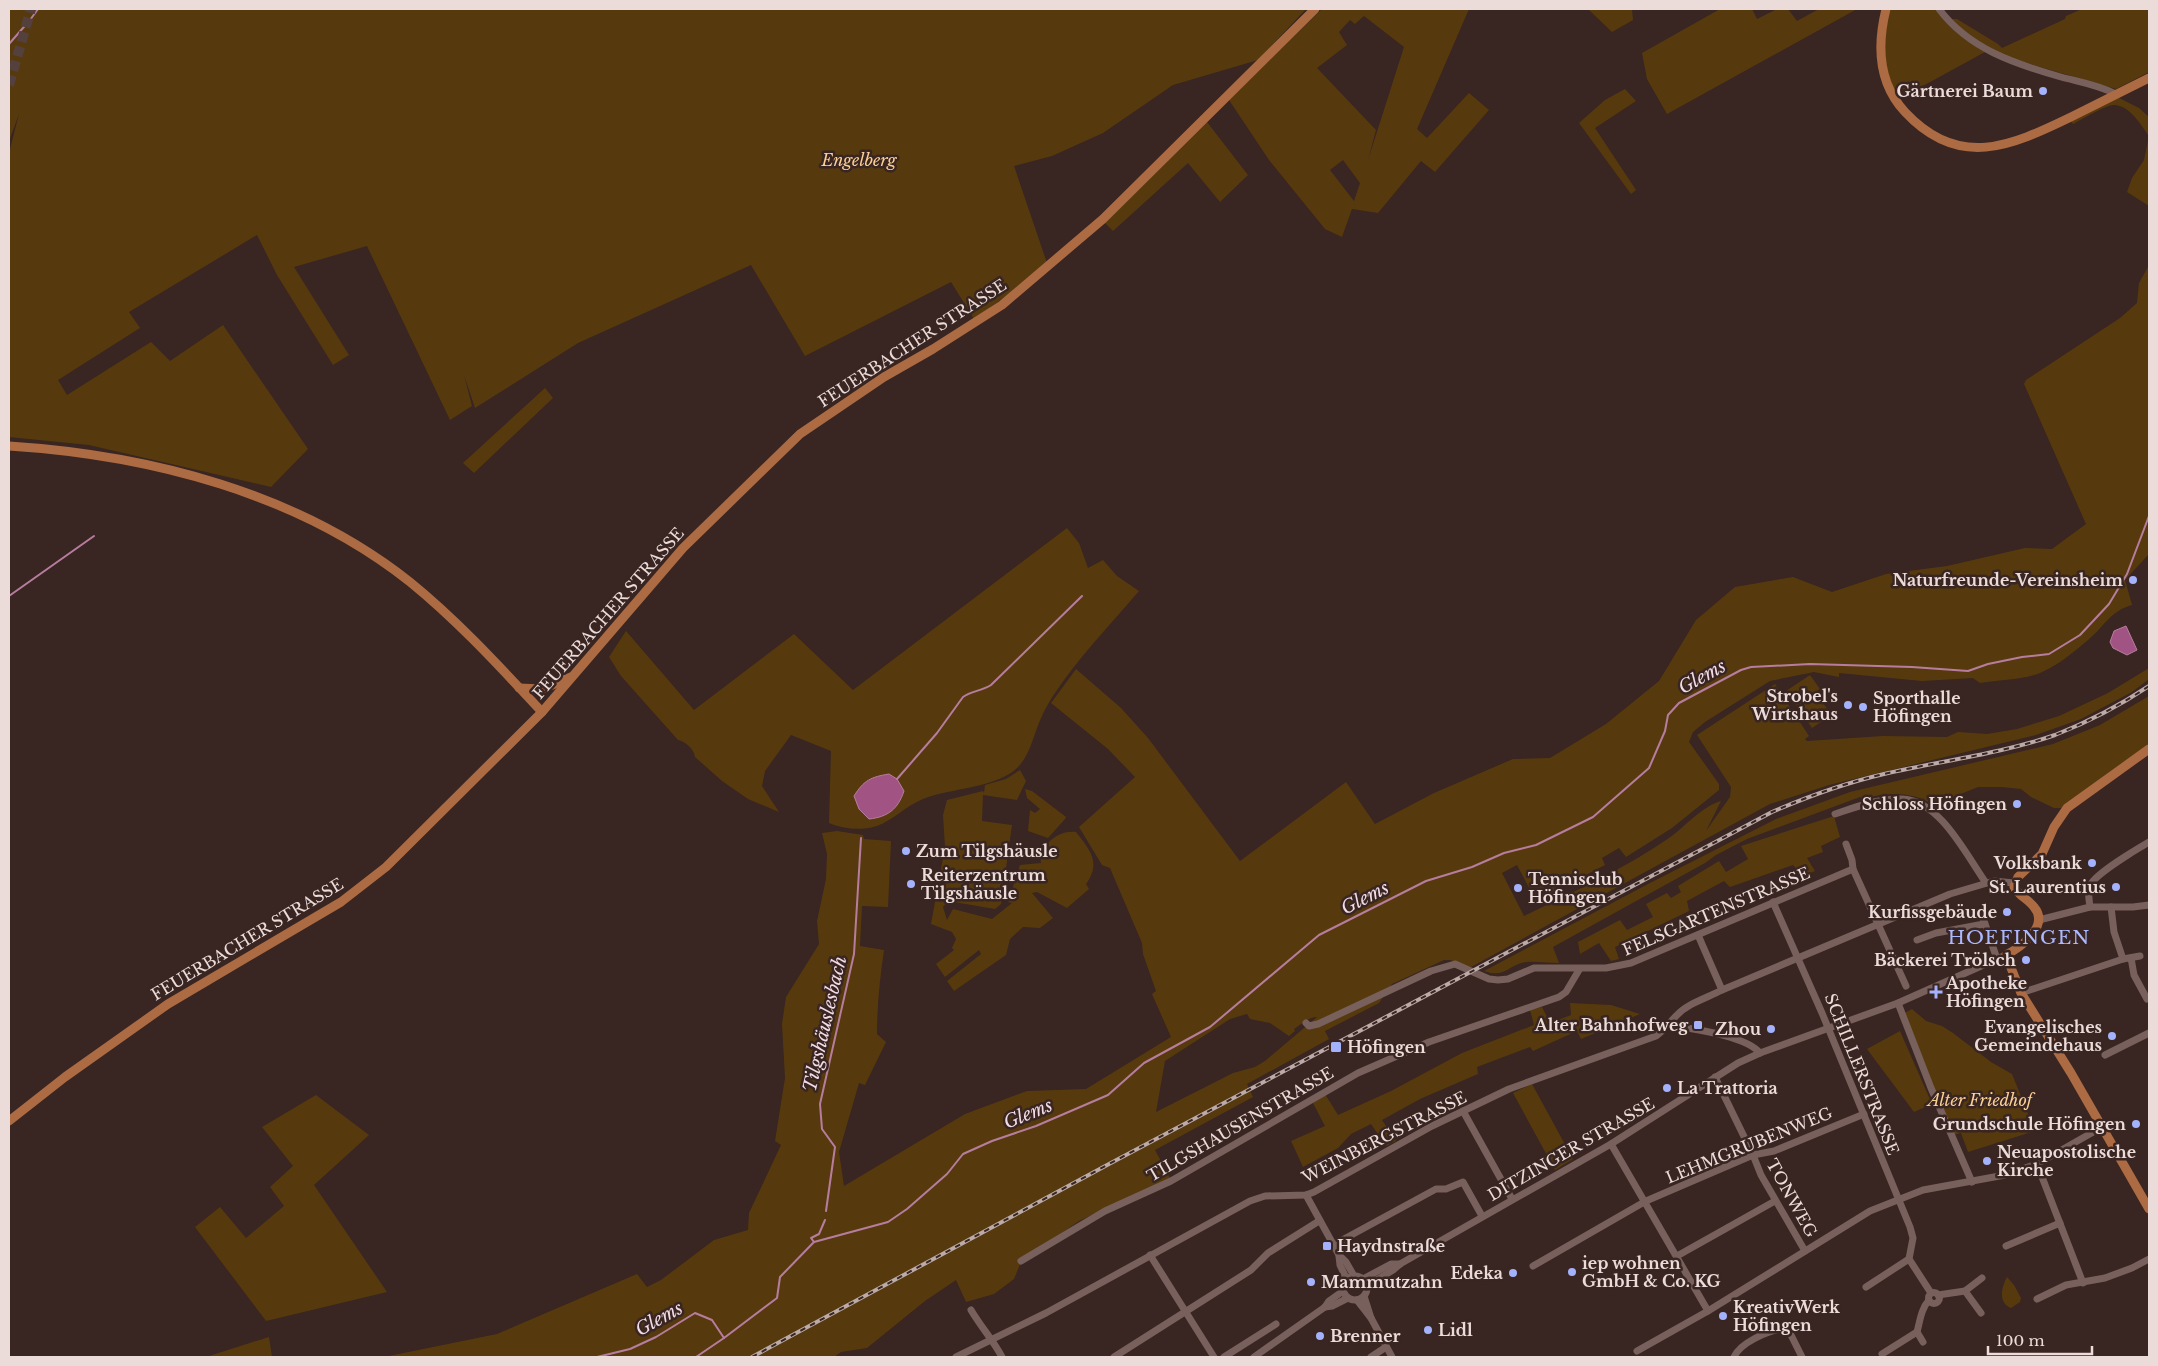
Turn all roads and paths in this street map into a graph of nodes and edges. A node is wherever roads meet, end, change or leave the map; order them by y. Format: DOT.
graph roads {
  1 [pos="1315,9"];
  2 [pos="1886,9"];
  3 [pos="1939,9"];
  4 [pos="2149,78"];
  5 [pos="2116,94"];
  6 [pos="9,446"];
  7 [pos="574,676"];
  8 [pos="519,688"];
  9 [pos="542,712"];
  10 [pos="2149,749"];
  11 [pos="1835,814"];
  12 [pos="2149,842"];
  13 [pos="1846,844"];
  14 [pos="1853,869"];
  15 [pos="2014,882"];
  16 [pos="1986,883"];
  17 [pos="1773,902"];
  18 [pos="2149,905"];
  19 [pos="2090,907"];
  20 [pos="2111,907"];
  21 [pos="1982,915"];
  22 [pos="2039,920"];
  23 [pos="1984,924"];
  24 [pos="1878,926"];
  25 [pos="1698,935"];
  26 [pos="1917,940"];
  27 [pos="2140,956"];
  28 [pos="2001,957"];
  29 [pos="1799,958"];
  30 [pos="2127,958"];
  31 [pos="1579,970"];
  32 [pos="1906,986"];
  33 [pos="1722,990"];
  34 [pos="2020,993"];
  35 [pos="2147,999"];
  36 [pos="1898,1003"];
  37 [pos="1306,1023"];
  38 [pos="1669,1025"];
  39 [pos="1829,1029"];
  40 [pos="2149,1033"];
  41 [pos="1760,1053"];
  42 [pos="2105,1055"];
  43 [pos="1715,1077"];
  44 [pos="1463,1111"];
  45 [pos="1864,1114"];
  46 [pos="9,1121"];
  47 [pos="2102,1127"];
  48 [pos="1612,1144"];
  49 [pos="1753,1155"];
  50 [pos="2037,1164"];
  51 [pos="1972,1182"];
  52 [pos="1306,1195"];
  53 [pos="1899,1198"];
  54 [pos="1512,1199"];
  55 [pos="1646,1201"];
  56 [pos="1775,1201"];
  57 [pos="2149,1209"];
  58 [pos="1482,1216"];
  59 [pos="1320,1221"];
  60 [pos="2060,1223"];
  61 [pos="1333,1245"];
  62 [pos="2006,1246"];
  63 [pos="1805,1251"];
  64 [pos="1150,1255"];
  65 [pos="1676,1256"];
  66 [pos="1909,1259"];
  67 [pos="2149,1259"];
  68 [pos="1021,1261"];
  69 [pos="1533,1266"];
  70 [pos="1351,1278"];
  71 [pos="1982,1278"];
  72 [pos="1365,1282"];
  73 [pos="2083,1283"];
  74 [pos="1866,1287"];
  75 [pos="1344,1291"];
  76 [pos="1964,1291"];
  77 [pos="1933,1296"];
  78 [pos="1348,1298"];
  79 [pos="1360,1298"];
  80 [pos="2037,1300"];
  81 [pos="1325,1307"];
  82 [pos="971,1310"];
  83 [pos="1708,1311"];
  84 [pos="1186,1312"];
  85 [pos="1981,1313"];
  86 [pos="1276,1324"];
  87 [pos="1917,1332"];
  88 [pos="993,1339"];
  89 [pos="1923,1342"];
  90 [pos="1386,1347"];
  91 [pos="1637,1351"];
  92 [pos="1882,1354"];
  93 [pos="956,1357"];
  94 [pos="1002,1357"];
  95 [pos="1114,1357"];
  96 [pos="1214,1357"];
  97 [pos="1224,1357"];
  98 [pos="1254,1357"];
  99 [pos="1371,1357"];
  100 [pos="1392,1357"];
  101 [pos="1734,1357"];
  102 [pos="1802,1357"];
  1 -- 7 [label="main road, FEUERBACHER STRASSE"];
  2 -- 5 [label="main road"];
  3 -- 5 [label="street"];
  4 -- 5 [label="main road"];
  6 -- 8 [label="main road"];
  7 -- 8 [label="main road"];
  7 -- 9 [label="main road, FEUERBACHER STRASSE"];
  8 -- 9 [label="main road"];
  9 -- 46 [label="main road, FEUERBACHER STRASSE"];
  10 -- 15 [label="main road"];
  11 -- 16 [label="street"];
  12 -- 19 [label="street"];
  13 -- 14 [label="street"];
  14 -- 17 [label="street, FELSGARTENSTRASSE"];
  14 -- 24 [label="street"];
  15 -- 16 [label="street, WEINBERGSTRASSE"];
  15 -- 22 [label="main road"];
  16 -- 24 [label="street, WEINBERGSTRASSE"];
  17 -- 25 [label="street, FELSGARTENSTRASSE"];
  17 -- 29 [label="street, SCHILLERSTRASSE"];
  18 -- 20 [label="street"];
  19 -- 20 [label="street"];
  19 -- 22 [label="street"];
  20 -- 30 [label="street"];
  21 -- 23 [label="street"];
  22 -- 28 [label="main road"];
  23 -- 26 [label="street"];
  23 -- 28 [label="street"];
  24 -- 29 [label="street, WEINBERGSTRASSE"];
  24 -- 32 [label="street"];
  25 -- 31 [label="street, FELSGARTENSTRASSE"];
  25 -- 33 [label="street"];
  27 -- 30 [label="street"];
  28 -- 34 [label="main road"];
  28 -- 36 [label="street, DITZINGER STRASSE"];
  29 -- 33 [label="street, WEINBERGSTRASSE"];
  29 -- 39 [label="street, SCHILLERSTRASSE"];
  30 -- 34 [label="street"];
  30 -- 35 [label="street"];
  31 -- 37 [label="street, FELSGARTENSTRASSE"];
  31 -- 68 [label="street, TILGSHAUSENSTRASSE"];
  33 -- 38 [label="street, WEINBERGSTRASSE"];
  34 -- 47 [label="main road"];
  36 -- 39 [label="street, DITZINGER STRASSE"];
  36 -- 51 [label="street"];
  38 -- 41 [label="street"];
  38 -- 44 [label="street, WEINBERGSTRASSE"];
  39 -- 41 [label="street, DITZINGER STRASSE"];
  39 -- 45 [label="street, SCHILLERSTRASSE"];
  40 -- 42 [label="street"];
  41 -- 43 [label="street, DITZINGER STRASSE"];
  43 -- 48 [label="street, DITZINGER STRASSE"];
  43 -- 49 [label="street, TONWEG"];
  44 -- 52 [label="street, WEINBERGSTRASSE"];
  44 -- 54 [label="street"];
  45 -- 49 [label="street, LEHMGRUBENWEG"];
  45 -- 53 [label="street, SCHILLERSTRASSE"];
  47 -- 50 [label="street"];
  47 -- 57 [label="main road"];
  48 -- 54 [label="street, DITZINGER STRASSE"];
  48 -- 55 [label="street"];
  49 -- 55 [label="street, LEHMGRUBENWEG"];
  49 -- 56 [label="street, TONWEG"];
  50 -- 51 [label="street"];
  50 -- 60 [label="street"];
  51 -- 53 [label="street"];
  52 -- 59 [label="street"];
  52 -- 64 [label="street, WEINBERGSTRASSE"];
  53 -- 63 [label="street"];
  53 -- 66 [label="street, SCHILLERSTRASSE"];
  54 -- 58 [label="street, DITZINGER STRASSE"];
  55 -- 65 [label="street"];
  55 -- 69 [label="street, LEHMGRUBENWEG"];
  56 -- 63 [label="street, TONWEG"];
  56 -- 65 [label="street"];
  58 -- 61 [label="street"];
  58 -- 72 [label="street, DITZINGER STRASSE"];
  59 -- 61 [label="street"];
  59 -- 84 [label="street"];
  60 -- 62 [label="street"];
  60 -- 73 [label="street"];
  61 -- 70 [label="street"];
  63 -- 83 [label="street"];
  64 -- 84 [label="street"];
  64 -- 88 [label="street, WEINBERGSTRASSE"];
  65 -- 83 [label="street"];
  66 -- 74 [label="street"];
  66 -- 77 [label="street"];
  67 -- 73 [label="street"];
  70 -- 72 [label="street"];
  70 -- 75 [label="street"];
  71 -- 76 [label="street"];
  72 -- 79 [label="street"];
  73 -- 80 [label="street"];
  75 -- 78 [label="street"];
  75 -- 81 [label="street"];
  76 -- 77 [label="street"];
  76 -- 85 [label="street"];
  77 -- 87 [label="street"];
  78 -- 79 [label="street"];
  78 -- 81 [label="street"];
  79 -- 90 [label="street"];
  81 -- 98 [label="street"];
  82 -- 88 [label="street"];
  83 -- 91 [label="street"];
  84 -- 95 [label="street"];
  84 -- 96 [label="street"];
  86 -- 97 [label="street"];
  87 -- 89 [label="street"];
  87 -- 92 [label="street"];
  88 -- 93 [label="street, WEINBERGSTRASSE"];
  88 -- 94 [label="street"];
  90 -- 99 [label="street"];
  90 -- 100 [label="street"];
  101 -- 102 [label="street"];
}
